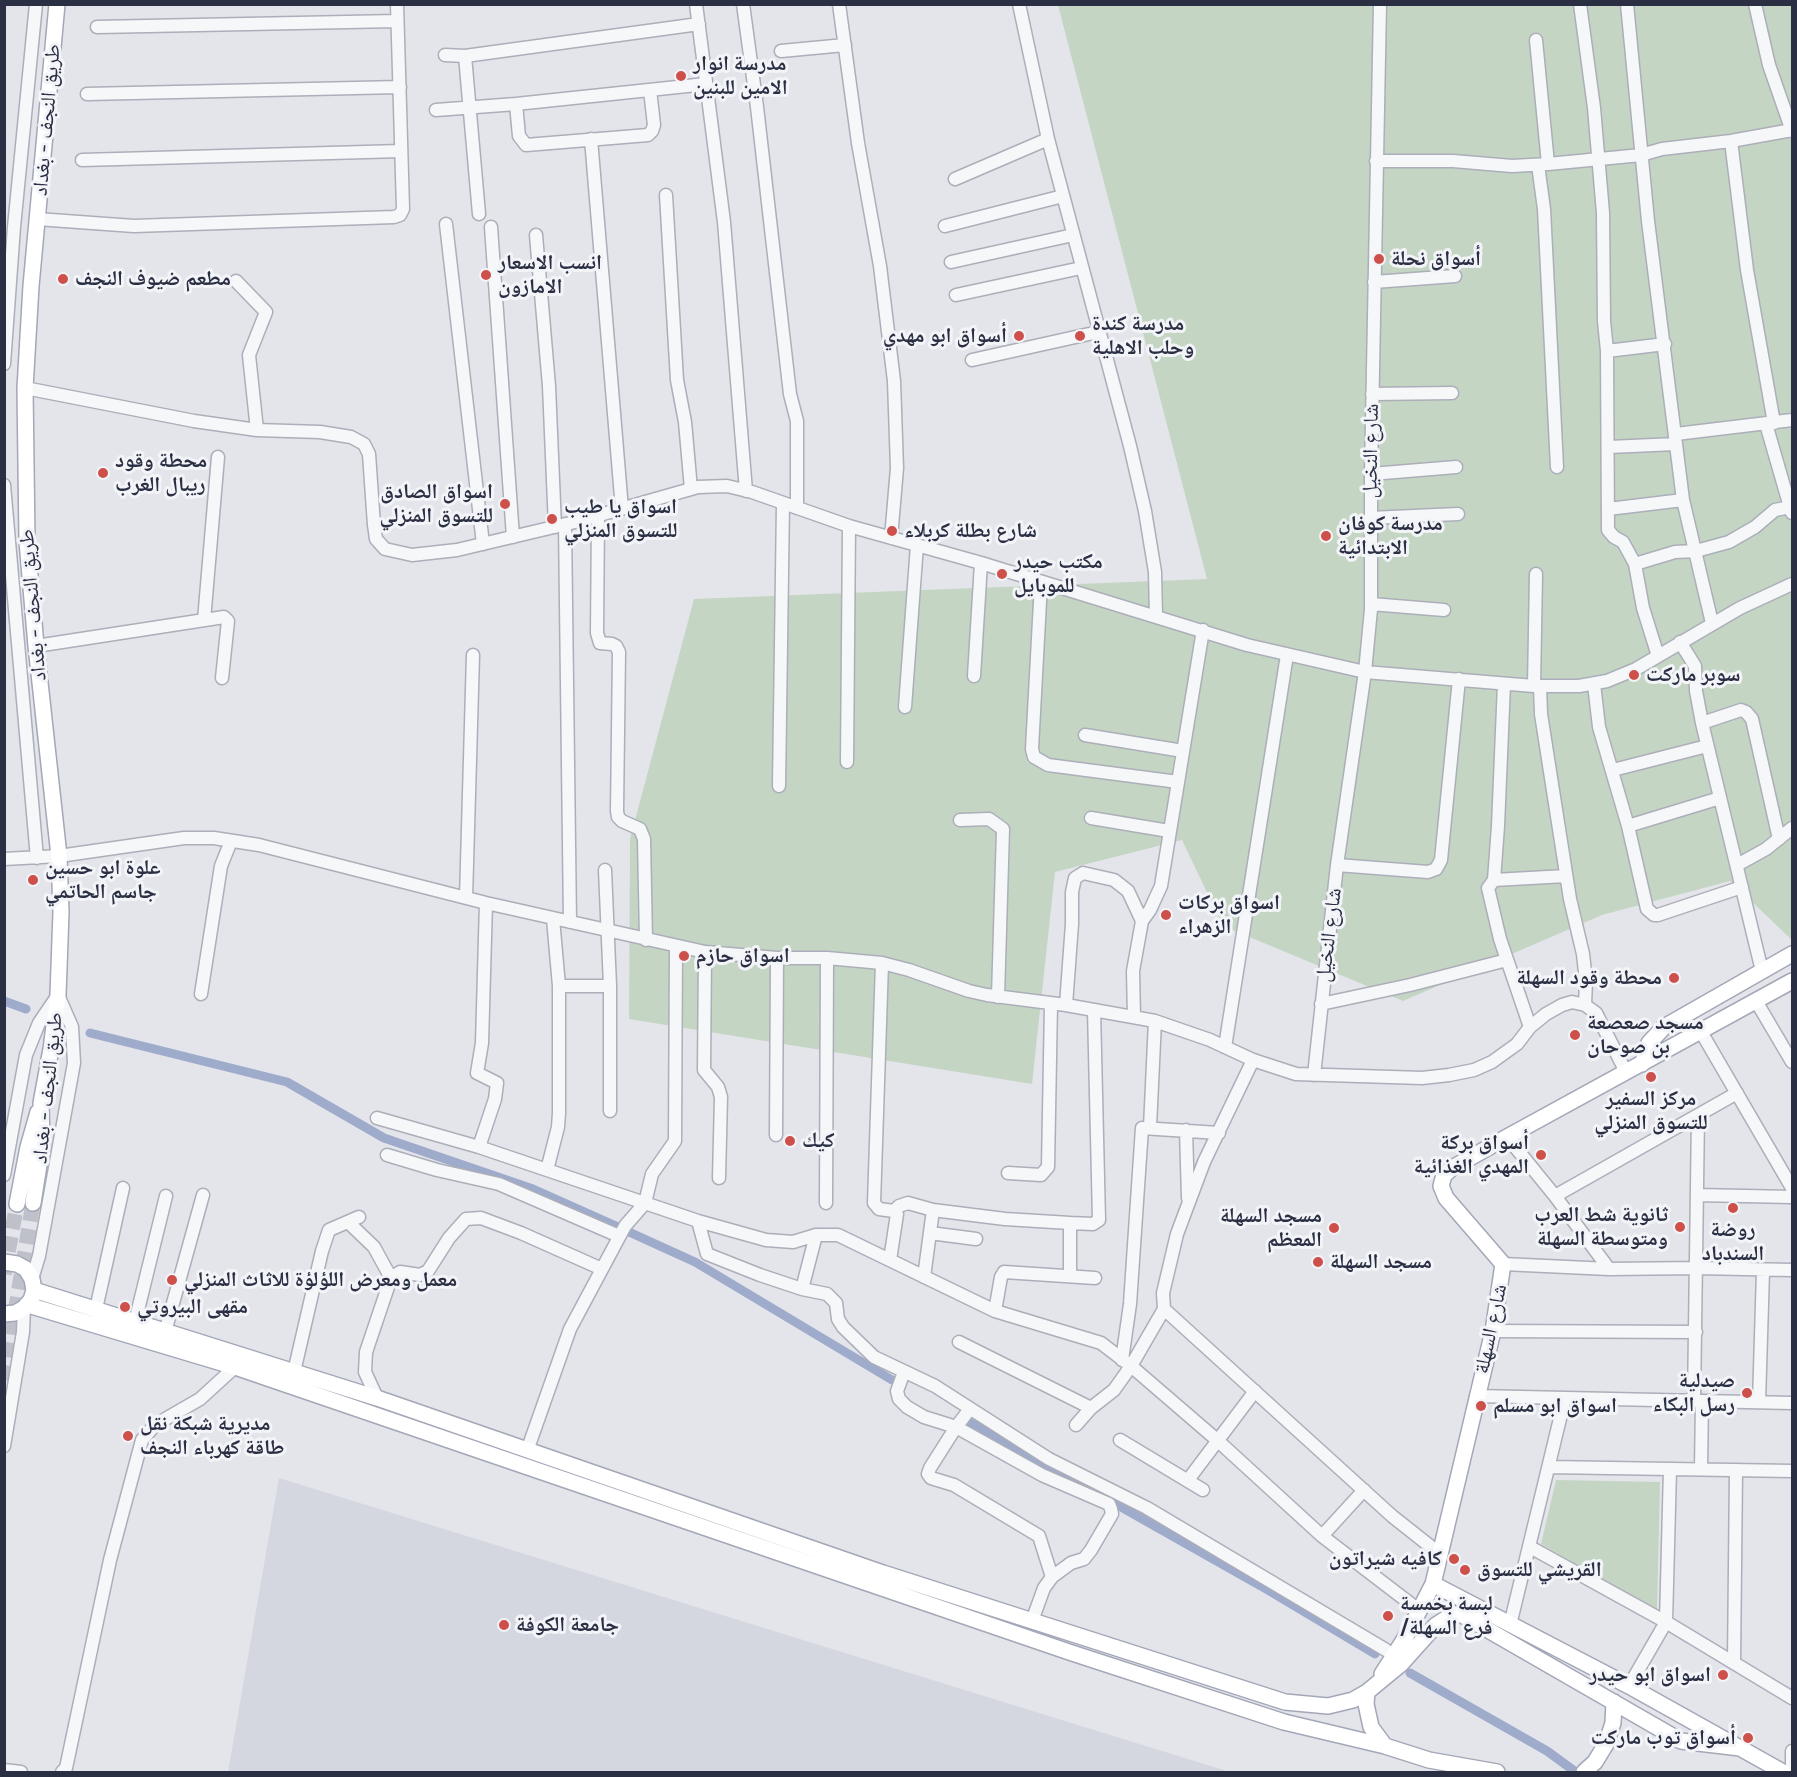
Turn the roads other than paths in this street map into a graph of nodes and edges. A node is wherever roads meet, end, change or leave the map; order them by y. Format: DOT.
graph roads {
  1 [pos="36,4"];
  2 [pos="57,4"];
  3 [pos="397,4"];
  4 [pos="696,4"];
  5 [pos="743,4"];
  6 [pos="839,4"];
  7 [pos="1019,4"];
  8 [pos="1380,4"];
  9 [pos="1580,4"];
  10 [pos="1627,4"];
  11 [pos="1755,4"];
  12 [pos="397,21"];
  13 [pos="699,24"];
  14 [pos="97,27"];
  15 [pos="1536,40"];
  16 [pos="845,45"];
  17 [pos="781,51"];
  18 [pos="444,55"];
  19 [pos="465,56"];
  20 [pos="706,84"];
  21 [pos="400,87"];
  22 [pos="650,90"];
  23 [pos="87,94"];
  24 [pos="516,104"];
  25 [pos="469,107"];
  26 [pos="436,110"];
  27 [pos="1792,130"];
  28 [pos="591,139"];
  29 [pos="1048,139"];
  30 [pos="1731,141"];
  31 [pos="401,151"];
  32 [pos="1641,155"];
  33 [pos="1598,159"];
  34 [pos="82,160"];
  35 [pos="1376,161"];
  36 [pos="1543,165"];
  37 [pos="955,179"];
  38 [pos="666,195"];
  39 [pos="1063,196"];
  40 [pos="479,214"];
  41 [pos="38,219"];
  42 [pos="446,224"];
  43 [pos="491,226"];
  44 [pos="945,226"];
  45 [pos="536,235"];
  46 [pos="1073,235"];
  47 [pos="951,262"];
  48 [pos="1082,268"];
  49 [pos="1455,276"];
  50 [pos="236,281"];
  51 [pos="1374,282"];
  52 [pos="956,295"];
  53 [pos="1098,332"];
  54 [pos="1665,344"];
  55 [pos="1607,351"];
  56 [pos="972,360"];
  57 [pos="4,364"];
  58 [pos="25,388"];
  59 [pos="1452,393"];
  60 [pos="1372,394"];
  61 [pos="1792,420"];
  62 [pos="1770,424"];
  63 [pos="256,430"];
  64 [pos="1676,439"];
  65 [pos="1609,447"];
  66 [pos="218,457"];
  67 [pos="1456,467"];
  68 [pos="1557,467"];
  69 [pos="1371,474"];
  70 [pos="4,485"];
  71 [pos="691,489"];
  72 [pos="746,491"];
  73 [pos="1683,500"];
  74 [pos="783,503"];
  75 [pos="797,508"];
  76 [pos="622,509"];
  77 [pos="1608,509"];
  78 [pos="1791,510"];
  79 [pos="1458,514"];
  80 [pos="598,516"];
  81 [pos="1370,518"];
  82 [pos="560,525"];
  83 [pos="849,526"];
  84 [pos="513,537"];
  85 [pos="891,538"];
  86 [pos="483,544"];
  87 [pos="917,545"];
  88 [pos="1696,552"];
  89 [pos="981,563"];
  90 [pos="1635,564"];
  91 [pos="1536,573"];
  92 [pos="1041,583"];
  93 [pos="1792,584"];
  94 [pos="1371,604"];
  95 [pos="1444,610"];
  96 [pos="1156,616"];
  97 [pos="204,620"];
  98 [pos="1713,623"];
  99 [pos="1203,630"];
  100 [pos="1680,642"];
  101 [pos="36,646"];
  102 [pos="473,655"];
  103 [pos="1287,655"];
  104 [pos="1658,656"];
  105 [pos="1365,672"];
  106 [pos="974,676"];
  107 [pos="222,678"];
  108 [pos="1459,679"];
  109 [pos="1504,684"];
  110 [pos="1594,684"];
  111 [pos="1537,686"];
  112 [pos="905,707"];
  113 [pos="1702,723"];
  114 [pos="1085,735"];
  115 [pos="1707,746"];
  116 [pos="1183,751"];
  117 [pos="847,762"];
  118 [pos="1613,770"];
  119 [pos="1178,782"];
  120 [pos="779,786"];
  121 [pos="1720,798"];
  122 [pos="1091,818"];
  123 [pos="960,820"];
  124 [pos="1628,826"];
  125 [pos="1792,828"];
  126 [pos="1169,831"];
  127 [pos="1779,838"];
  128 [pos="231,841"];
  129 [pos="59,856"];
  130 [pos="37,858"];
  131 [pos="4,859"];
  132 [pos="1337,865"];
  133 [pos="1737,865"];
  134 [pos="605,870"];
  135 [pos="1566,876"];
  136 [pos="1494,880"];
  137 [pos="1743,887"];
  138 [pos="466,898"];
  139 [pos="486,903"];
  140 [pos="553,919"];
  141 [pos="1142,921"];
  142 [pos="570,922"];
  143 [pos="608,931"];
  144 [pos="646,940"];
  145 [pos="676,946"];
  146 [pos="705,952"];
  147 [pos="1792,954"];
  148 [pos="777,958"];
  149 [pos="827,958"];
  150 [pos="1508,960"];
  151 [pos="882,963"];
  152 [pos="1762,971"];
  153 [pos="1792,981"];
  154 [pos="610,986"];
  155 [pos="559,987"];
  156 [pos="201,994"];
  157 [pos="58,995"];
  158 [pos="998,997"];
  159 [pos="1756,1001"];
  160 [pos="1052,1004"];
  161 [pos="1321,1004"];
  162 [pos="1066,1005"];
  163 [pos="1585,1005"];
  164 [pos="1094,1010"];
  165 [pos="1134,1017"];
  166 [pos="1155,1021"];
  167 [pos="1530,1027"];
  168 [pos="1700,1030"];
  169 [pos="1225,1047"];
  170 [pos="1253,1060"];
  171 [pos="1792,1062"];
  172 [pos="1642,1064"];
  173 [pos="1626,1072"];
  174 [pos="1314,1075"];
  175 [pos="1737,1093"];
  176 [pos="41,1103"];
  177 [pos="610,1111"];
  178 [pos="1698,1115"];
  179 [pos="378,1118"];
  180 [pos="1150,1127"];
  181 [pos="1186,1130"];
  182 [pos="1219,1133"];
  183 [pos="777,1136"];
  184 [pos="1507,1137"];
  185 [pos="479,1147"];
  186 [pos="387,1155"];
  187 [pos="547,1170"];
  188 [pos="1008,1173"];
  189 [pos="4,1175"];
  190 [pos="719,1178"];
  191 [pos="123,1188"];
  192 [pos="1792,1188"];
  193 [pos="203,1195"];
  194 [pos="1697,1195"];
  195 [pos="165,1196"];
  196 [pos="1556,1196"];
  197 [pos="1792,1197"];
  198 [pos="33,1203"];
  199 [pos="645,1203"];
  200 [pos="826,1203"];
  201 [pos="16,1204"];
  202 [pos="1188,1205"];
  203 [pos="933,1210"];
  204 [pos="894,1211"];
  205 [pos="698,1221"];
  206 [pos="1070,1223"];
  207 [pos="930,1233"];
  208 [pos="816,1235"];
  209 [pos="619,1236"];
  210 [pos="976,1239"];
  211 [pos="890,1260"];
  212 [pos="4,1262"];
  213 [pos="1503,1264"];
  214 [pos="1697,1268"];
  215 [pos="602,1269"];
  216 [pos="1609,1269"];
  217 [pos="1792,1270"];
  218 [pos="1763,1271"];
  219 [pos="924,1276"];
  220 [pos="1070,1276"];
  221 [pos="391,1278"];
  222 [pos="1095,1278"];
  223 [pos="33,1284"];
  224 [pos="802,1289"];
  225 [pos="26,1306"];
  226 [pos="96,1309"];
  227 [pos="1164,1310"];
  228 [pos="995,1311"];
  229 [pos="4,1314"];
  230 [pos="135,1322"];
  231 [pos="1493,1331"];
  232 [pos="165,1332"];
  233 [pos="1696,1332"];
  234 [pos="959,1342"];
  235 [pos="1127,1363"];
  236 [pos="236,1367"];
  237 [pos="294,1372"];
  238 [pos="365,1372"];
  239 [pos="904,1372"];
  240 [pos="346,1388"];
  241 [pos="1255,1391"];
  242 [pos="1476,1396"];
  243 [pos="377,1398"];
  244 [pos="1565,1398"];
  245 [pos="1698,1401"];
  246 [pos="1759,1402"];
  247 [pos="1792,1403"];
  248 [pos="1091,1408"];
  249 [pos="970,1409"];
  250 [pos="1076,1425"];
  251 [pos="956,1426"];
  252 [pos="1120,1440"];
  253 [pos="1217,1440"];
  254 [pos="4,1446"];
  255 [pos="527,1451"];
  256 [pos="1549,1467"];
  257 [pos="1670,1469"];
  258 [pos="1701,1469"];
  259 [pos="1736,1470"];
  260 [pos="1792,1471"];
  261 [pos="1188,1480"];
  262 [pos="1203,1490"];
  263 [pos="1364,1490"];
  264 [pos="1322,1536"];
  265 [pos="1530,1547"];
  266 [pos="1440,1554"];
  267 [pos="1052,1577"];
  268 [pos="1433,1584"];
  269 [pos="1419,1611"];
  270 [pos="1032,1621"];
  271 [pos="1666,1622"];
  272 [pos="1510,1625"];
  273 [pos="1386,1650"];
  274 [pos="1734,1663"];
  275 [pos="1629,1686"];
  276 [pos="1371,1688"];
  277 [pos="1792,1698"];
  278 [pos="1614,1702"];
  279 [pos="1386,1746"];
  280 [pos="1740,1748"];
  281 [pos="1792,1751"];
  282 [pos="4,1770"];
  283 [pos="21,1773"];
  284 [pos="62,1773"];
  285 [pos="1497,1773"];
  286 [pos="1584,1773"];
  287 [pos="1783,1773"];
  288 [pos="1792,1773"];
  1 -- 57 [label="street"];
  2 -- 41 [label="main road, طريق النجف - بغداد"];
  3 -- 12 [label="street"];
  4 -- 13 [label="street"];
  5 -- 75 [label="street"];
  6 -- 16 [label="street"];
  7 -- 29 [label="street"];
  8 -- 35 [label="street, شارع النخيل"];
  9 -- 33 [label="street"];
  10 -- 32 [label="street"];
  11 -- 27 [label="street"];
  12 -- 14 [label="street"];
  12 -- 21 [label="street"];
  13 -- 19 [label="street"];
  13 -- 20 [label="street"];
  15 -- 36 [label="street"];
  16 -- 17 [label="street"];
  16 -- 85 [label="street"];
  18 -- 19 [label="street"];
  19 -- 25 [label="street"];
  20 -- 22 [label="street"];
  20 -- 72 [label="street"];
  21 -- 23 [label="street"];
  21 -- 31 [label="street"];
  22 -- 24 [label="street"];
  22 -- 28 [label="street"];
  24 -- 25 [label="street"];
  24 -- 28 [label="street"];
  25 -- 26 [label="street"];
  25 -- 40 [label="street"];
  27 -- 30 [label="street"];
  28 -- 76 [label="street"];
  29 -- 37 [label="street"];
  29 -- 39 [label="street"];
  30 -- 32 [label="street"];
  30 -- 62 [label="street"];
  31 -- 34 [label="street"];
  31 -- 41 [label="street"];
  32 -- 33 [label="street"];
  32 -- 54 [label="street"];
  33 -- 36 [label="street"];
  33 -- 55 [label="street"];
  35 -- 36 [label="street"];
  35 -- 51 [label="street, شارع النخيل"];
  36 -- 68 [label="street"];
  38 -- 71 [label="street"];
  39 -- 44 [label="street"];
  39 -- 46 [label="street"];
  41 -- 58 [label="main road, طريق النجف - بغداد"];
  42 -- 86 [label="street"];
  43 -- 84 [label="street"];
  45 -- 82 [label="street"];
  46 -- 47 [label="street"];
  46 -- 48 [label="street"];
  48 -- 52 [label="street"];
  48 -- 53 [label="street"];
  49 -- 51 [label="street"];
  50 -- 63 [label="street"];
  51 -- 60 [label="street, شارع النخيل"];
  53 -- 56 [label="street"];
  53 -- 96 [label="street"];
  54 -- 55 [label="street"];
  54 -- 64 [label="street"];
  55 -- 65 [label="street"];
  58 -- 63 [label="street"];
  58 -- 101 [label="main road, طريق النجف - بغداد"];
  59 -- 60 [label="street"];
  60 -- 69 [label="street, شارع النخيل"];
  61 -- 62 [label="street"];
  62 -- 64 [label="street"];
  62 -- 78 [label="street"];
  63 -- 86 [label="street"];
  64 -- 65 [label="street"];
  64 -- 73 [label="street"];
  65 -- 77 [label="street"];
  66 -- 97 [label="street"];
  67 -- 69 [label="street"];
  69 -- 81 [label="street, شارع النخيل"];
  70 -- 130 [label="street"];
  71 -- 72 [label="street"];
  71 -- 76 [label="street"];
  72 -- 74 [label="street"];
  73 -- 77 [label="street"];
  73 -- 88 [label="street"];
  74 -- 75 [label="street"];
  74 -- 120 [label="street"];
  75 -- 83 [label="street"];
  76 -- 80 [label="street"];
  77 -- 90 [label="street"];
  78 -- 88 [label="street"];
  79 -- 81 [label="street"];
  80 -- 82 [label="street"];
  80 -- 144 [label="street"];
  81 -- 94 [label="street, شارع النخيل"];
  82 -- 84 [label="street"];
  82 -- 142 [label="street"];
  83 -- 85 [label="street"];
  83 -- 117 [label="street"];
  84 -- 86 [label="street"];
  85 -- 87 [label="street"];
  87 -- 89 [label="street"];
  87 -- 112 [label="street"];
  88 -- 90 [label="street"];
  88 -- 98 [label="street"];
  89 -- 92 [label="street"];
  89 -- 106 [label="street"];
  90 -- 104 [label="street"];
  91 -- 111 [label="street"];
  92 -- 96 [label="street"];
  92 -- 119 [label="street"];
  93 -- 98 [label="street"];
  94 -- 95 [label="street"];
  94 -- 105 [label="street, شارع النخيل"];
  96 -- 99 [label="street"];
  97 -- 101 [label="street"];
  97 -- 107 [label="street"];
  98 -- 100 [label="street"];
  99 -- 103 [label="street"];
  99 -- 116 [label="street"];
  100 -- 104 [label="street"];
  100 -- 113 [label="street"];
  101 -- 129 [label="main road, طريق النجف - بغداد"];
  102 -- 138 [label="street"];
  103 -- 105 [label="street"];
  103 -- 169 [label="street"];
  104 -- 110 [label="street"];
  105 -- 108 [label="street"];
  105 -- 132 [label="street, شارع النخيل"];
  108 -- 109 [label="street"];
  108 -- 132 [label="street"];
  109 -- 111 [label="street"];
  109 -- 136 [label="street"];
  110 -- 111 [label="street"];
  110 -- 118 [label="street"];
  111 -- 135 [label="street"];
  113 -- 115 [label="street"];
  113 -- 127 [label="street"];
  114 -- 116 [label="street"];
  115 -- 118 [label="street"];
  115 -- 121 [label="street"];
  116 -- 119 [label="street"];
  118 -- 124 [label="street"];
  119 -- 126 [label="street"];
  121 -- 124 [label="street"];
  121 -- 133 [label="street"];
  122 -- 126 [label="street"];
  123 -- 158 [label="street"];
  124 -- 137 [label="street"];
  125 -- 127 [label="street"];
  126 -- 141 [label="street"];
  127 -- 133 [label="street"];
  128 -- 129 [label="street"];
  128 -- 138 [label="street"];
  128 -- 156 [label="street"];
  129 -- 130 [label="street"];
  129 -- 157 [label="main road, طريق النجف - بغداد"];
  130 -- 131 [label="street"];
  132 -- 161 [label="street, شارع النخيل"];
  133 -- 137 [label="street"];
  134 -- 143 [label="street"];
  135 -- 136 [label="street"];
  135 -- 163 [label="street"];
  136 -- 150 [label="street"];
  137 -- 152 [label="street"];
  138 -- 139 [label="street"];
  139 -- 140 [label="street"];
  139 -- 185 [label="street"];
  140 -- 142 [label="street"];
  140 -- 155 [label="street"];
  141 -- 162 [label="street"];
  141 -- 165 [label="street"];
  142 -- 143 [label="street"];
  143 -- 144 [label="street"];
  143 -- 154 [label="street"];
  144 -- 145 [label="street"];
  145 -- 146 [label="street"];
  145 -- 199 [label="street"];
  146 -- 148 [label="street"];
  146 -- 190 [label="street"];
  147 -- 152 [label="main road"];
  148 -- 149 [label="street"];
  148 -- 183 [label="street"];
  149 -- 151 [label="street"];
  149 -- 200 [label="street"];
  150 -- 161 [label="street"];
  150 -- 167 [label="street"];
  151 -- 158 [label="street"];
  151 -- 204 [label="street"];
  152 -- 172 [label="main road"];
  153 -- 159 [label="main road, شارع السهلة"];
  154 -- 155 [label="street"];
  154 -- 177 [label="street"];
  155 -- 187 [label="street"];
  157 -- 176 [label="main road, طريق النجف - بغداد"];
  157 -- 189 [label="street"];
  157 -- 223 [label="street"];
  158 -- 160 [label="street"];
  159 -- 168 [label="main road, شارع السهلة"];
  159 -- 171 [label="street"];
  160 -- 162 [label="street"];
  160 -- 188 [label="street"];
  161 -- 174 [label="street, شارع النخيل"];
  162 -- 164 [label="street"];
  163 -- 167 [label="street"];
  163 -- 173 [label="street"];
  164 -- 165 [label="street"];
  164 -- 206 [label="street"];
  165 -- 166 [label="street"];
  166 -- 169 [label="street"];
  166 -- 180 [label="street"];
  167 -- 174 [label="street"];
  168 -- 172 [label="main road, شارع السهلة"];
  168 -- 175 [label="street"];
  169 -- 170 [label="street"];
  170 -- 174 [label="street"];
  170 -- 182 [label="street"];
  172 -- 173 [label="main road, شارع السهلة"];
  173 -- 184 [label="main road, شارع السهلة"];
  175 -- 178 [label="street"];
  175 -- 192 [label="street"];
  176 -- 198 [label="main road, طريق النجف - بغداد"];
  176 -- 201 [label="main road"];
  178 -- 194 [label="street"];
  178 -- 196 [label="street"];
  179 -- 185 [label="street"];
  180 -- 181 [label="street"];
  180 -- 235 [label="street"];
  181 -- 182 [label="street"];
  181 -- 202 [label="street"];
  182 -- 202 [label="street"];
  184 -- 196 [label="street"];
  184 -- 213 [label="main road, شارع السهلة"];
  185 -- 187 [label="street"];
  186 -- 209 [label="street"];
  187 -- 199 [label="street"];
  191 -- 226 [label="street"];
  193 -- 232 [label="street"];
  194 -- 197 [label="street"];
  194 -- 214 [label="street"];
  195 -- 230 [label="street"];
  196 -- 216 [label="street"];
  199 -- 205 [label="street"];
  199 -- 209 [label="street"];
  202 -- 227 [label="street"];
  203 -- 204 [label="street"];
  203 -- 206 [label="street"];
  203 -- 207 [label="street"];
  204 -- 211 [label="street"];
  205 -- 208 [label="street"];
  205 -- 224 [label="street"];
  206 -- 220 [label="street"];
  207 -- 210 [label="street"];
  207 -- 219 [label="street"];
  208 -- 211 [label="street"];
  208 -- 224 [label="street"];
  209 -- 215 [label="street"];
  211 -- 219 [label="street"];
  212 -- 223 [label="main road"];
  213 -- 216 [label="street"];
  213 -- 231 [label="main road, شارع السهلة"];
  214 -- 216 [label="street"];
  214 -- 218 [label="street"];
  214 -- 233 [label="street"];
  215 -- 221 [label="street"];
  215 -- 255 [label="street"];
  217 -- 218 [label="street"];
  218 -- 246 [label="street"];
  219 -- 228 [label="street"];
  220 -- 222 [label="street"];
  220 -- 228 [label="street"];
  221 -- 237 [label="street"];
  221 -- 238 [label="street"];
  223 -- 225 [label="main road"];
  223 -- 226 [label="main road"];
  224 -- 239 [label="street"];
  225 -- 229 [label="main road"];
  225 -- 236 [label="main road"];
  225 -- 254 [label="street"];
  226 -- 230 [label="main road"];
  227 -- 235 [label="street"];
  227 -- 241 [label="street"];
  228 -- 235 [label="street"];
  230 -- 232 [label="main road"];
  231 -- 233 [label="street"];
  231 -- 242 [label="main road, شارع السهلة"];
  232 -- 237 [label="main road"];
  233 -- 245 [label="street"];
  234 -- 248 [label="street"];
  235 -- 248 [label="street"];
  235 -- 253 [label="street"];
  236 -- 279 [label="main road"];
  236 -- 284 [label="street"];
  237 -- 240 [label="main road"];
  238 -- 240 [label="street"];
  238 -- 243 [label="street"];
  239 -- 249 [label="street"];
  239 -- 251 [label="street"];
  240 -- 243 [label="main road"];
  241 -- 253 [label="street"];
  241 -- 263 [label="street"];
  242 -- 244 [label="street"];
  242 -- 266 [label="main road, شارع السهلة"];
  243 -- 255 [label="main road"];
  244 -- 245 [label="street"];
  244 -- 256 [label="street"];
  245 -- 246 [label="street"];
  245 -- 258 [label="street"];
  246 -- 247 [label="street"];
  248 -- 250 [label="street"];
  249 -- 251 [label="street"];
  249 -- 273 [label="street"];
  251 -- 267 [label="street"];
  251 -- 267 [label="street"];
  252 -- 261 [label="street"];
  253 -- 261 [label="street"];
  253 -- 264 [label="street"];
  255 -- 270 [label="main road"];
  256 -- 257 [label="street"];
  256 -- 265 [label="street"];
  257 -- 258 [label="street"];
  257 -- 271 [label="street"];
  258 -- 259 [label="street"];
  259 -- 260 [label="street"];
  259 -- 274 [label="street"];
  261 -- 262 [label="street"];
  263 -- 264 [label="street"];
  263 -- 266 [label="street"];
  264 -- 269 [label="street"];
  265 -- 271 [label="street"];
  265 -- 272 [label="street"];
  266 -- 268 [label="main road, شارع السهلة"];
  267 -- 270 [label="street"];
  268 -- 269 [label="main road, شارع السهلة"];
  268 -- 272 [label="main road"];
  269 -- 276 [label="main road, شارع السهلة"];
  270 -- 276 [label="main road"];
  271 -- 274 [label="street"];
  271 -- 275 [label="street"];
  272 -- 275 [label="main road"];
  274 -- 277 [label="street"];
  275 -- 280 [label="main road"];
  276 -- 278 [label="main road"];
  276 -- 279 [label="main road"];
  278 -- 280 [label="main road"];
  278 -- 286 [label="main road"];
  279 -- 285 [label="main road"];
  280 -- 287 [label="main road"];
  281 -- 288 [label="street"];
  282 -- 283 [label="street"];
}
